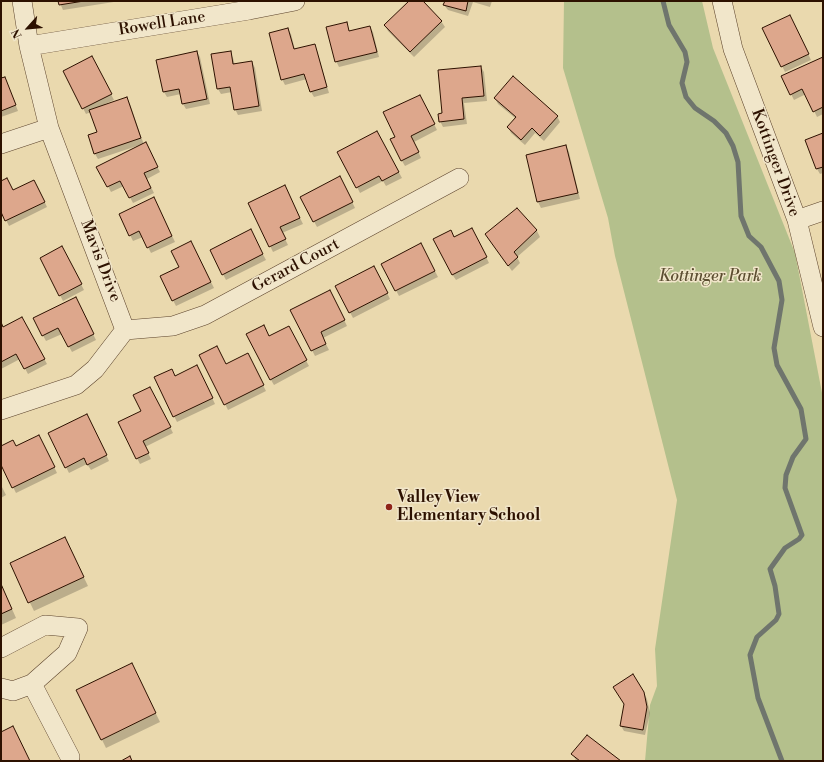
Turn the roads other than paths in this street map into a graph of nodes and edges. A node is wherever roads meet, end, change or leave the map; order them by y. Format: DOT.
graph roads {
  1 [pos="22,1"];
  2 [pos="295,1"];
  3 [pos="722,1"];
  4 [pos="248,6"];
  5 [pos="29,46"];
  6 [pos="49,128"];
  7 [pos="1,144"];
  8 [pos="459,178"];
  9 [pos="823,211"];
  10 [pos="796,220"];
  11 [pos="823,327"];
  12 [pos="126,330"];
  13 [pos="1,410"];
  14 [pos="1,648"];
  15 [pos="32,684"];
  16 [pos="1,688"];
  17 [pos="70,758"];
  1 -- 5 [label="street, Mavis Drive"];
  2 -- 4 [label="street, Rowell Lane"];
  3 -- 10 [label="street, Kottinger Drive"];
  4 -- 5 [label="street, Rowell Lane"];
  5 -- 6 [label="street, Mavis Drive"];
  6 -- 7 [label="street"];
  6 -- 12 [label="street, Mavis Drive"];
  8 -- 12 [label="street, Gerard Court"];
  9 -- 10 [label="street"];
  10 -- 11 [label="street, Kottinger Drive"];
  12 -- 13 [label="street"];
  14 -- 15 [label="street"];
  15 -- 16 [label="street"];
  15 -- 17 [label="street"];
}
